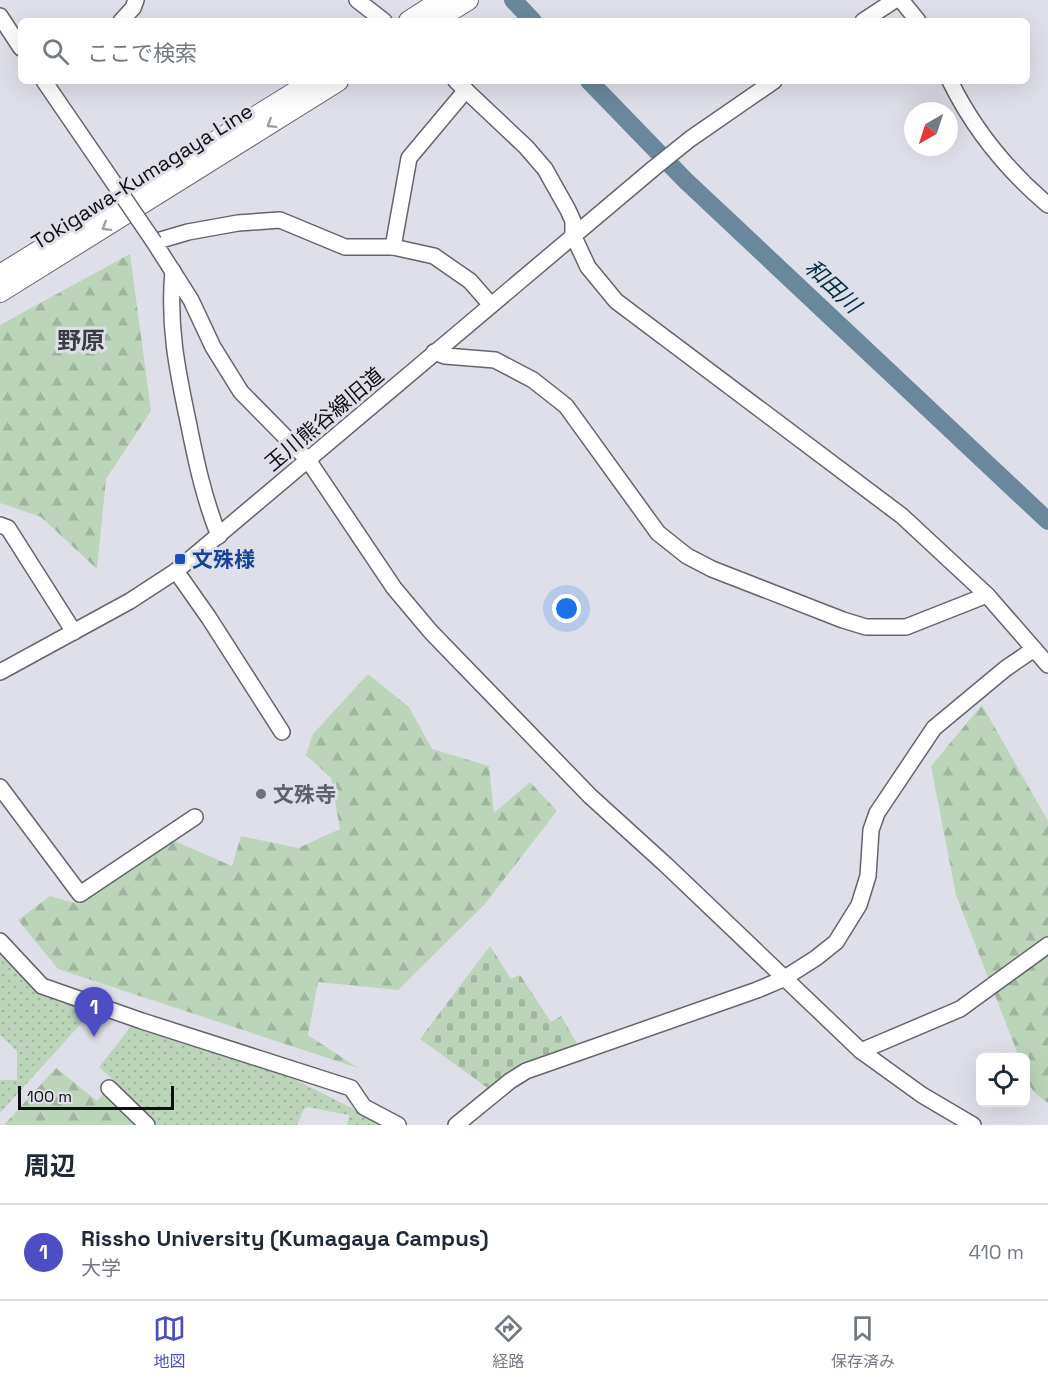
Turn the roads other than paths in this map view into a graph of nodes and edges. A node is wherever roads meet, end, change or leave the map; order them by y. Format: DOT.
graph roads {
  1 [pos="136,0"];
  2 [pos="357,0"];
  3 [pos="442,0"];
  4 [pos="894,0"];
  5 [pos="901,0"];
  6 [pos="465,2"];
  7 [pos="0,16"];
  8 [pos="125,18"];
  9 [pos="380,18"];
  10 [pos="414,18"];
  11 [pos="439,18"];
  12 [pos="867,18"];
  13 [pos="916,18"];
  14 [pos="18,43"];
  15 [pos="46,84"];
  16 [pos="308,84"];
  17 [pos="334,84"];
  18 [pos="770,84"];
  19 [pos="952,84"];
  20 [pos="461,85"];
  21 [pos="1048,205"];
  22 [pos="573,235"];
  23 [pos="154,242"];
  24 [pos="393,247"];
  25 [pos="173,271"];
  26 [pos="0,275"];
  27 [pos="0,292"];
  28 [pos="491,305"];
  29 [pos="435,352"];
  30 [pos="308,460"];
  31 [pos="0,525"];
  32 [pos="219,536"];
  33 [pos="176,571"];
  34 [pos="987,595"];
  35 [pos="74,632"];
  36 [pos="1034,649"];
  37 [pos="1048,665"];
  38 [pos="0,672"];
  39 [pos="282,732"];
  40 [pos="0,787"];
  41 [pos="195,817"];
  42 [pos="0,941"];
  43 [pos="1048,945"];
  44 [pos="783,979"];
  45 [pos="861,1051"];
  46 [pos="109,1088"];
  47 [pos="147,1125"];
  48 [pos="398,1125"];
  49 [pos="456,1125"];
  50 [pos="972,1125"];
  1 -- 8 [label="street"];
  2 -- 9 [label="street"];
  3 -- 10 [label="main road"];
  4 -- 12 [label="street"];
  5 -- 13 [label="street"];
  6 -- 11 [label="main road"];
  7 -- 14 [label="street"];
  15 -- 23 [label="street, bridge"];
  16 -- 26 [label="main road, Tokigawa-Kumagaya Line"];
  17 -- 27 [label="main road, Tokigawa-Kumagaya Line, one-way"];
  18 -- 22 [label="street, 玉川熊谷線旧道"];
  19 -- 21 [label="street"];
  20 -- 22 [label="street"];
  20 -- 24 [label="street"];
  22 -- 28 [label="street, 玉川熊谷線旧道"];
  22 -- 34 [label="street"];
  23 -- 24 [label="street"];
  23 -- 25 [label="street"];
  24 -- 28 [label="street"];
  25 -- 30 [label="street"];
  25 -- 32 [label="street"];
  28 -- 29 [label="street, 玉川熊谷線旧道"];
  29 -- 30 [label="street, 玉川熊谷線旧道"];
  29 -- 34 [label="street"];
  30 -- 32 [label="street, 玉川熊谷線旧道"];
  30 -- 44 [label="street"];
  31 -- 35 [label="street"];
  32 -- 33 [label="street, 玉川熊谷線旧道"];
  33 -- 35 [label="street, 玉川熊谷線旧道"];
  33 -- 39 [label="street"];
  34 -- 36 [label="street"];
  35 -- 38 [label="street, 玉川熊谷線旧道"];
  36 -- 37 [label="street"];
  36 -- 44 [label="street"];
  40 -- 41 [label="street"];
  42 -- 48 [label="street"];
  43 -- 45 [label="street"];
  44 -- 45 [label="street"];
  44 -- 49 [label="street"];
  45 -- 50 [label="street"];
  46 -- 47 [label="street"];
}
